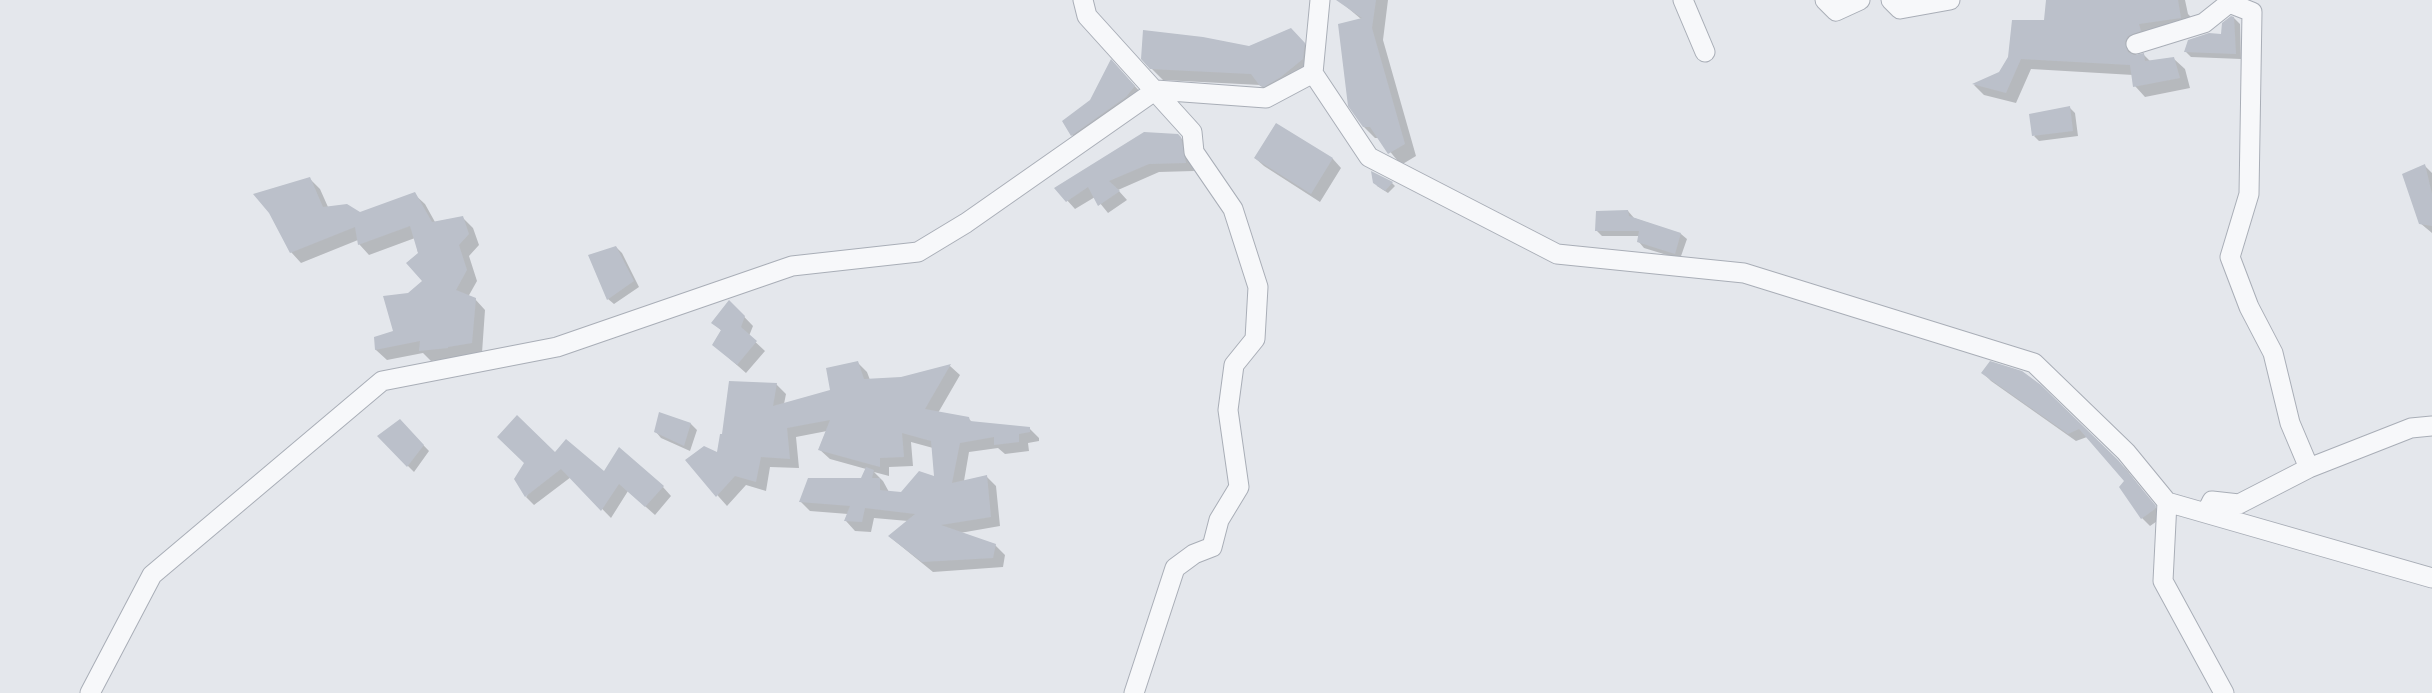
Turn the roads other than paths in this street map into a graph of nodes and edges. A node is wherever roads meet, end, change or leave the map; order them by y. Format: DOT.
graph roads {
  1 [pos="1084,0"];
  2 [pos="1320,0"];
  3 [pos="1683,0"];
  4 [pos="1825,0"];
  5 [pos="1860,0"];
  6 [pos="1891,0"];
  7 [pos="1950,0"];
  8 [pos="2136,44"];
  9 [pos="1705,52"];
  10 [pos="1313,73"];
  11 [pos="1156,90"];
  12 [pos="2432,426"];
  13 [pos="2309,468"];
  14 [pos="2166,502"];
  15 [pos="2206,513"];
  16 [pos="2432,578"];
  17 [pos="90,693"];
  18 [pos="1134,693"];
  19 [pos="2224,693"];
  1 -- 11 [label="street"];
  2 -- 10 [label="street"];
  3 -- 9 [label="street"];
  4 -- 5 [label="street"];
  6 -- 7 [label="street"];
  8 -- 13 [label="street"];
  10 -- 11 [label="street"];
  10 -- 14 [label="street"];
  11 -- 17 [label="street"];
  11 -- 18 [label="street"];
  12 -- 13 [label="street"];
  13 -- 15 [label="street"];
  14 -- 15 [label="street"];
  14 -- 19 [label="street"];
  15 -- 16 [label="street"];
}
